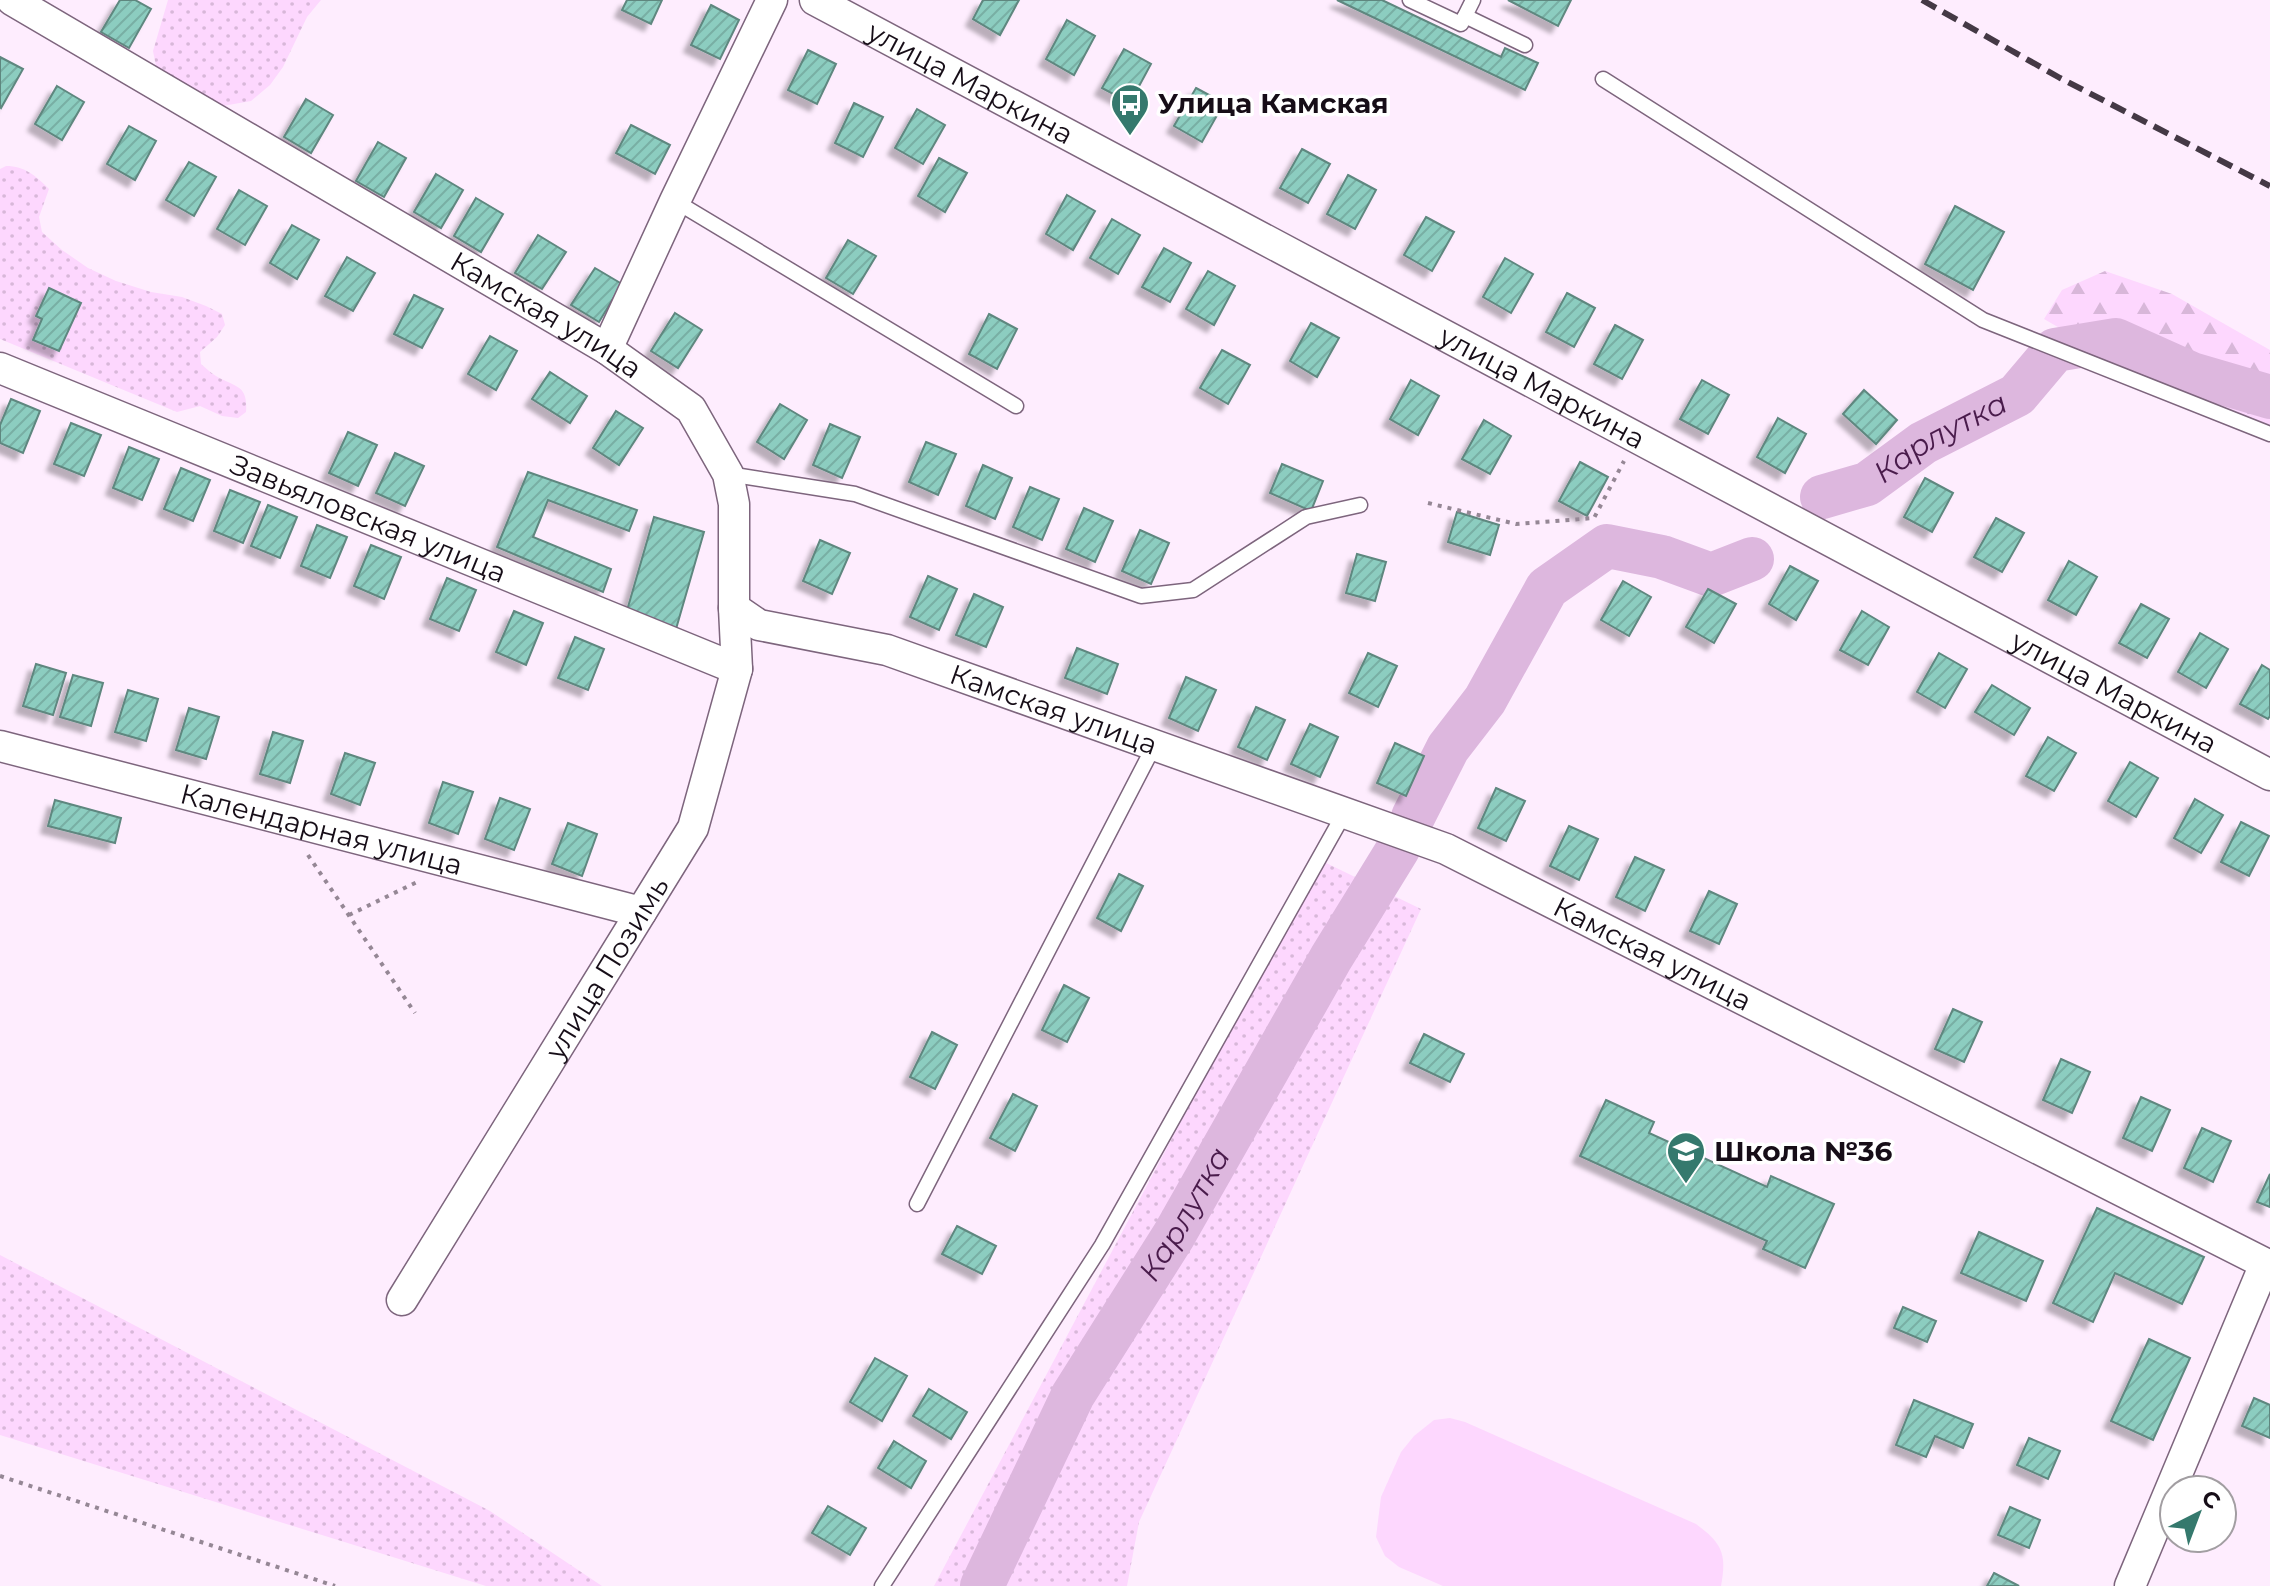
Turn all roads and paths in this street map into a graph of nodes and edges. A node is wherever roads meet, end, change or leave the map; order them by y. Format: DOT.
graph roads {
  1 [pos="12,0"];
  2 [pos="772,0"];
  3 [pos="815,0"];
  4 [pos="1410,0"];
  5 [pos="1473,0"];
  6 [pos="1465,16"];
  7 [pos="1525,45"];
  8 [pos="1603,79"];
  9 [pos="675,201"];
  10 [pos="607,349"];
  11 [pos="0,368"];
  12 [pos="1016,406"];
  13 [pos="2270,434"];
  14 [pos="1637,436"];
  15 [pos="728,474"];
  16 [pos="1428,503"];
  17 [pos="1360,505"];
  18 [pos="734,608"];
  19 [pos="737,669"];
  20 [pos="0,746"];
  21 [pos="1154,746"];
  22 [pos="2270,775"];
  23 [pos="1345,812"];
  24 [pos="308,855"];
  25 [pos="455,864"];
  26 [pos="641,912"];
  27 [pos="349,915"];
  28 [pos="415,1013"];
  29 [pos="917,1204"];
  30 [pos="2268,1265"];
  31 [pos="402,1300"];
  32 [pos="0,1476"];
  33 [pos="335,1586"];
  34 [pos="882,1586"];
  35 [pos="2130,1586"];
  1 -- 10 [label="street, Камская улица"];
  2 -- 9 [label="street"];
  3 -- 14 [label="street, улица Маркина"];
  4 -- 6 [label="lane"];
  5 -- 6 [label="lane"];
  6 -- 7 [label="lane"];
  8 -- 13 [label="lane"];
  9 -- 10 [label="street"];
  9 -- 12 [label="lane"];
  10 -- 15 [label="street, Камская улица"];
  11 -- 19 [label="street, Завьяловская улица"];
  14 -- 16 [label="path"];
  14 -- 22 [label="street, улица Маркина"];
  15 -- 17 [label="lane"];
  15 -- 18 [label="street, Камская улица"];
  18 -- 19 [label="street, улица Позимь"];
  18 -- 21 [label="street, Камская улица"];
  19 -- 26 [label="street, улица Позимь"];
  20 -- 25 [label="street, Календарная улица"];
  21 -- 23 [label="street, Камская улица"];
  21 -- 29 [label="lane"];
  23 -- 30 [label="street, Камская улица"];
  23 -- 34 [label="lane"];
  24 -- 27 [label="path"];
  25 -- 26 [label="street, Календарная улица"];
  25 -- 27 [label="path"];
  26 -- 31 [label="street, улица Позимь"];
  27 -- 28 [label="path"];
  30 -- 35 [label="street"];
  32 -- 33 [label="path"];
}
